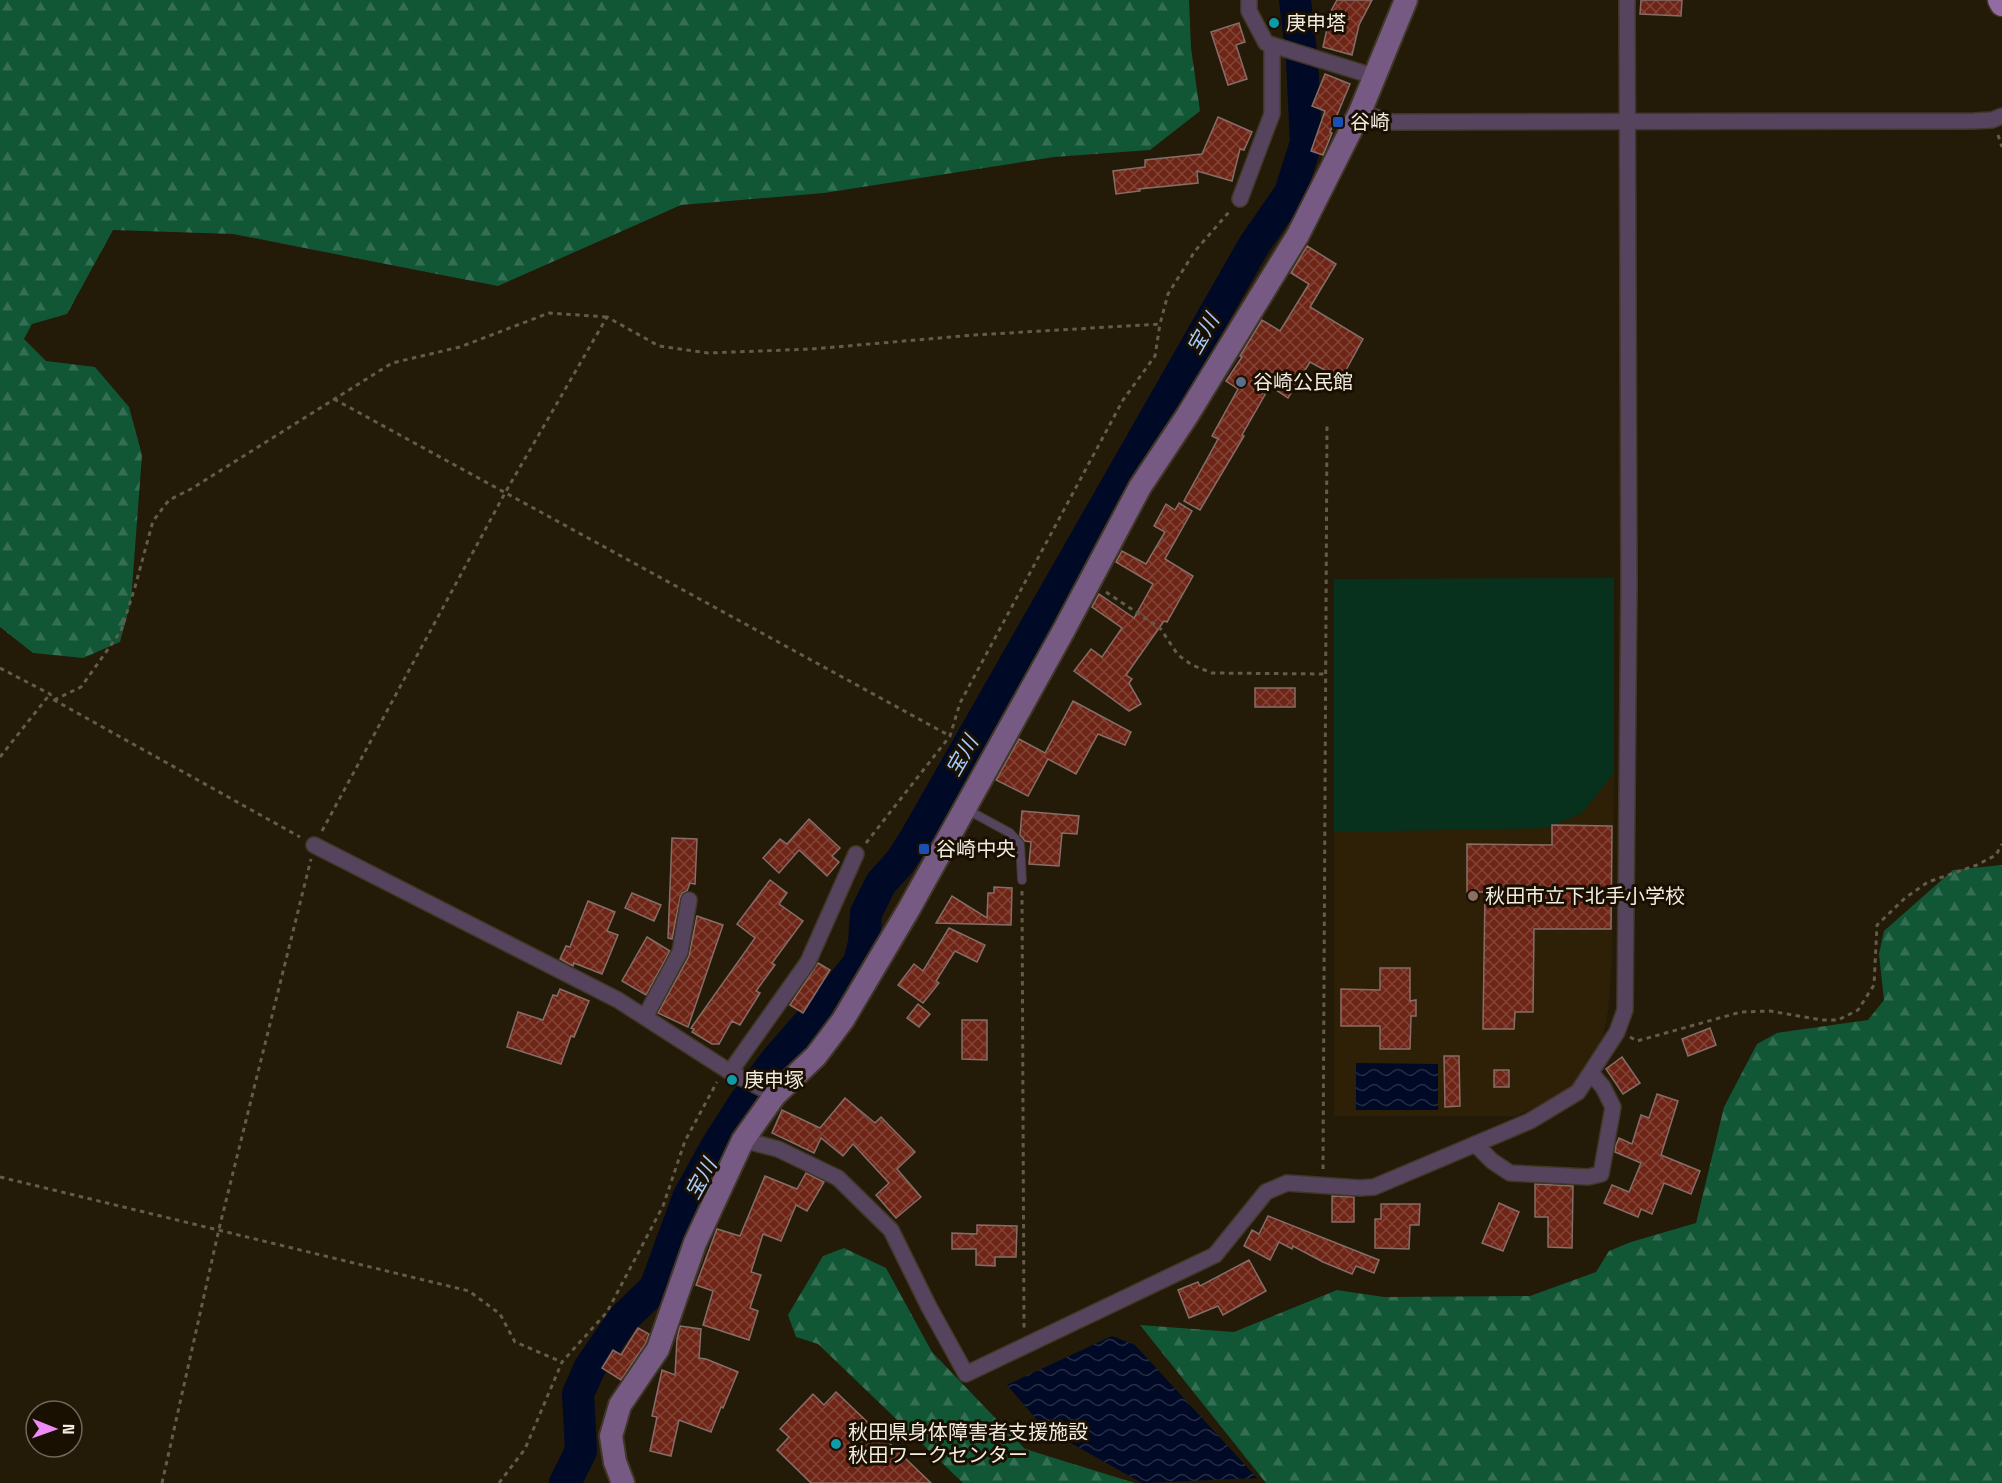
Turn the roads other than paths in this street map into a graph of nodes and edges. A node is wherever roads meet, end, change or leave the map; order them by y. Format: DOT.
graph roads {
  1 [pos="1249,0"];
  2 [pos="1406,0"];
  3 [pos="1627,0"];
  4 [pos="1278,48"];
  5 [pos="1373,76"];
  6 [pos="1360,112"];
  7 [pos="2002,116"];
  8 [pos="1628,121"];
  9 [pos="1240,199"];
  10 [pos="964,808"];
  11 [pos="314,845"];
  12 [pos="856,854"];
  13 [pos="1022,880"];
  14 [pos="689,900"];
  15 [pos="645,1017"];
  16 [pos="732,1073"];
  17 [pos="1591,1073"];
  18 [pos="771,1093"];
  19 [pos="743,1140"];
  20 [pos="1475,1144"];
  21 [pos="623,1483"];
  1 -- 4 [label="street"];
  2 -- 5 [label="street"];
  3 -- 8 [label="street"];
  4 -- 5 [label="street"];
  4 -- 9 [label="street"];
  5 -- 6 [label="street"];
  6 -- 8 [label="street"];
  6 -- 10 [label="street"];
  7 -- 8 [label="street"];
  8 -- 17 [label="street"];
  10 -- 13 [label="lane"];
  10 -- 18 [label="street"];
  11 -- 15 [label="street"];
  12 -- 16 [label="street"];
  14 -- 15 [label="street"];
  15 -- 16 [label="street"];
  16 -- 18 [label="street"];
  17 -- 20 [label="street"];
  17 -- 20 [label="street"];
  18 -- 19 [label="street"];
  19 -- 20 [label="street"];
  19 -- 21 [label="street"];
}
